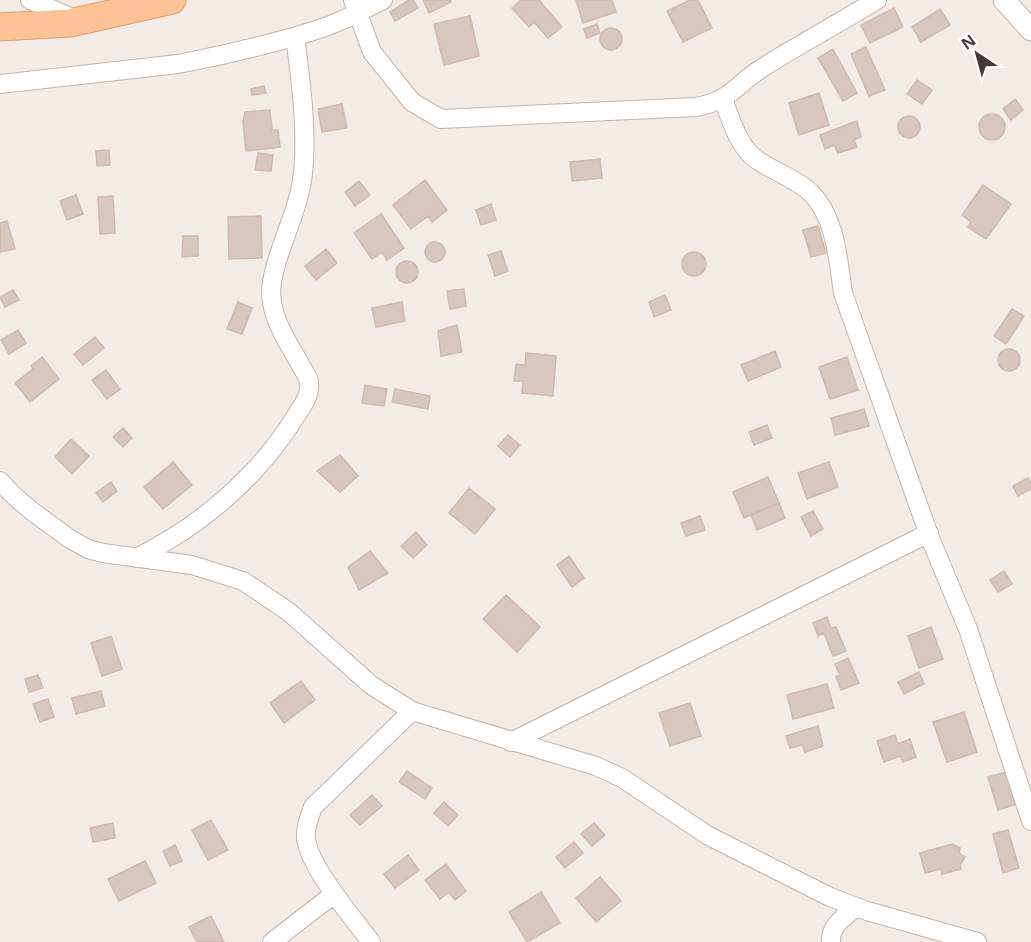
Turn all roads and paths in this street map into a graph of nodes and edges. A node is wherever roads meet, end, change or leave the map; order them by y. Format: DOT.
graph roads {
  1 [pos="30,0"];
  2 [pos="172,0"];
  3 [pos="383,0"];
  4 [pos="878,0"];
  5 [pos="1005,0"];
  6 [pos="355,7"];
  7 [pos="79,20"];
  8 [pos="0,27"];
  9 [pos="1031,30"];
  10 [pos="295,37"];
  11 [pos="0,84"];
  12 [pos="723,99"];
  13 [pos="0,481"];
  14 [pos="929,533"];
  15 [pos="136,558"];
  16 [pos="412,711"];
  17 [pos="511,742"];
  18 [pos="1031,821"];
  19 [pos="334,894"];
  20 [pos="856,907"];
  21 [pos="272,942"];
  22 [pos="371,942"];
  23 [pos="831,942"];
  24 [pos="977,942"];
  1 -- 7 [label="street"];
  2 -- 7 [label="main road"];
  3 -- 6 [label="street"];
  4 -- 12 [label="street"];
  5 -- 9 [label="street"];
  6 -- 10 [label="street"];
  6 -- 12 [label="street"];
  7 -- 8 [label="main road"];
  10 -- 11 [label="street"];
  10 -- 15 [label="street"];
  12 -- 14 [label="street"];
  13 -- 15 [label="street"];
  14 -- 17 [label="street"];
  14 -- 18 [label="street"];
  15 -- 16 [label="street"];
  16 -- 17 [label="street"];
  16 -- 19 [label="street"];
  17 -- 20 [label="street"];
  19 -- 21 [label="street"];
  19 -- 22 [label="street"];
  20 -- 23 [label="street"];
  20 -- 24 [label="street"];
}
